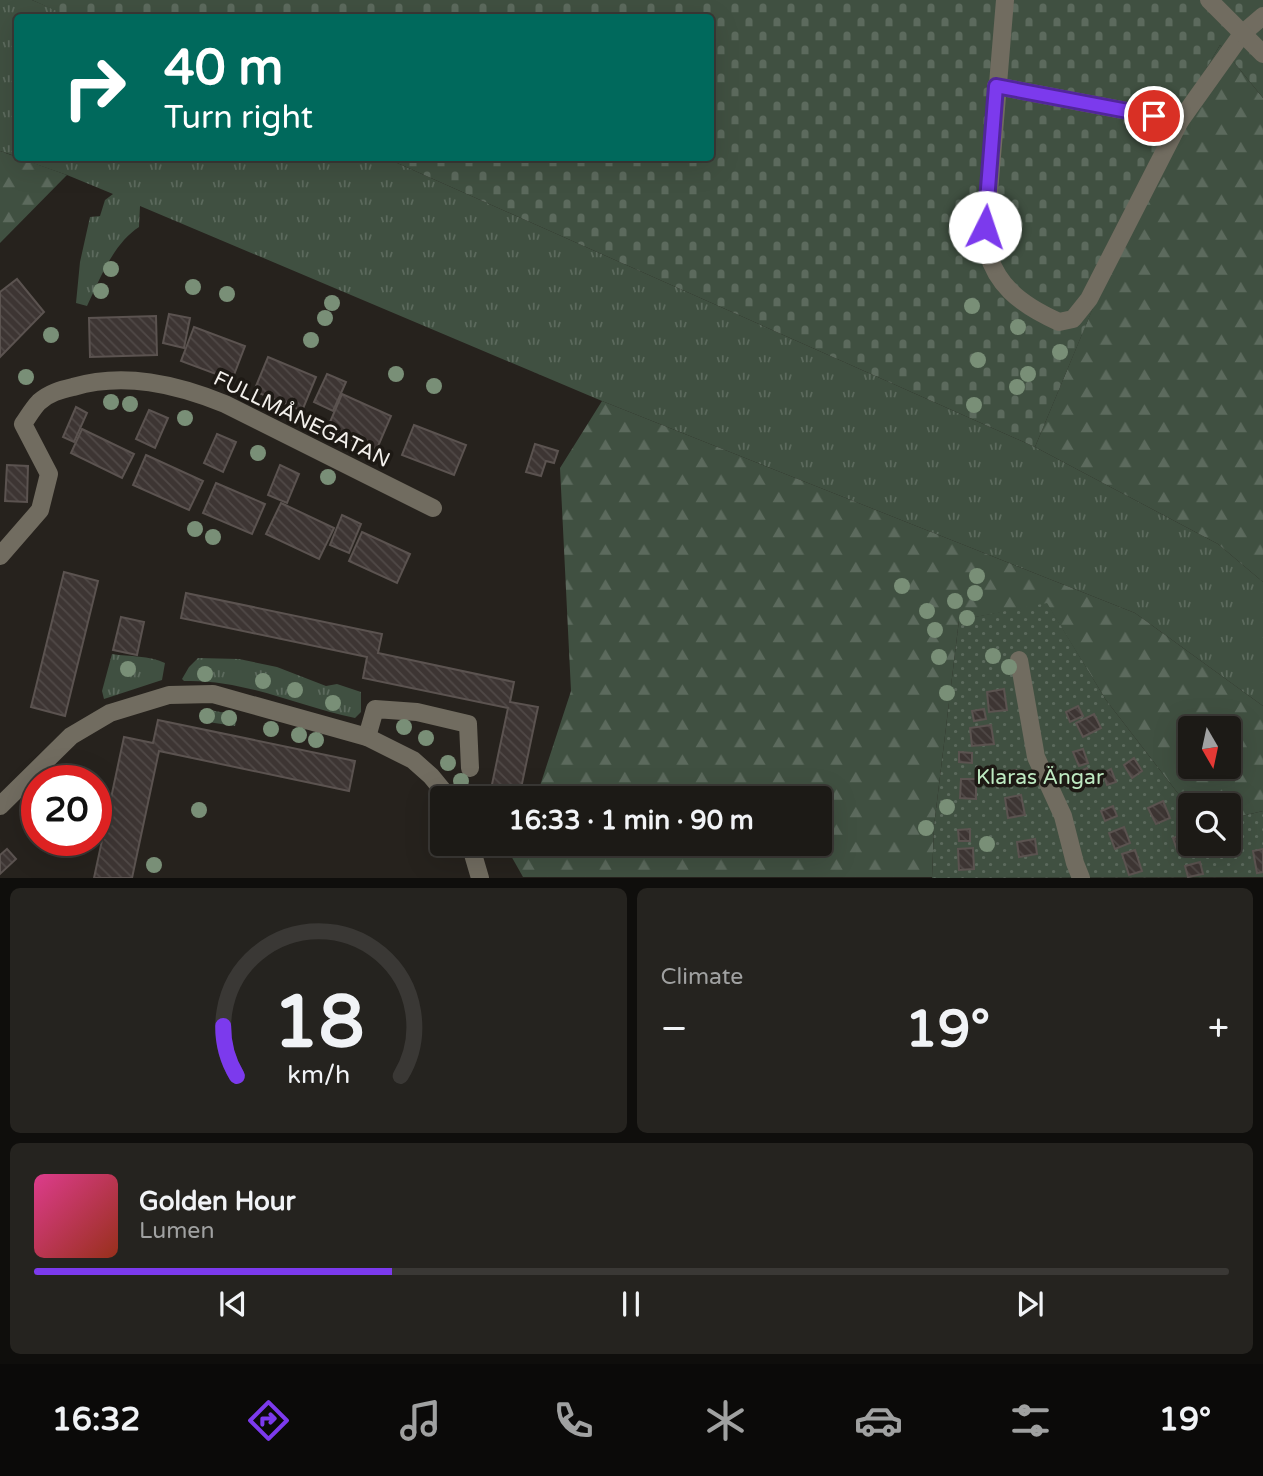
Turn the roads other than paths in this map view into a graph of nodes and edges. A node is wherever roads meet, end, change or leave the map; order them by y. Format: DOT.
graph roads {
  1 [pos="1005,0"];
  2 [pos="1209,0"];
  3 [pos="1263,16"];
  4 [pos="1242,34"];
  5 [pos="1263,54"];
  6 [pos="996,86"];
  7 [pos="1180,121"];
  8 [pos="433,508"];
  9 [pos="0,556"];
  10 [pos="1018,660"];
  11 [pos="367,737"];
  12 [pos="470,768"];
  13 [pos="439,786"];
  14 [pos="0,806"];
  15 [pos="474,856"];
  16 [pos="480,877"];
  17 [pos="1081,877"];
  1 -- 6 [label="street"];
  2 -- 4 [label="street"];
  3 -- 4 [label="street"];
  4 -- 5 [label="street"];
  4 -- 7 [label="street"];
  6 -- 7 [label="street"];
  6 -- 7 [label="street"];
  8 -- 9 [label="street, FULLMÅNEGATAN"];
  10 -- 17 [label="street"];
  11 -- 12 [label="street"];
  11 -- 13 [label="street"];
  11 -- 14 [label="street"];
  15 -- 16 [label="street"];
}
